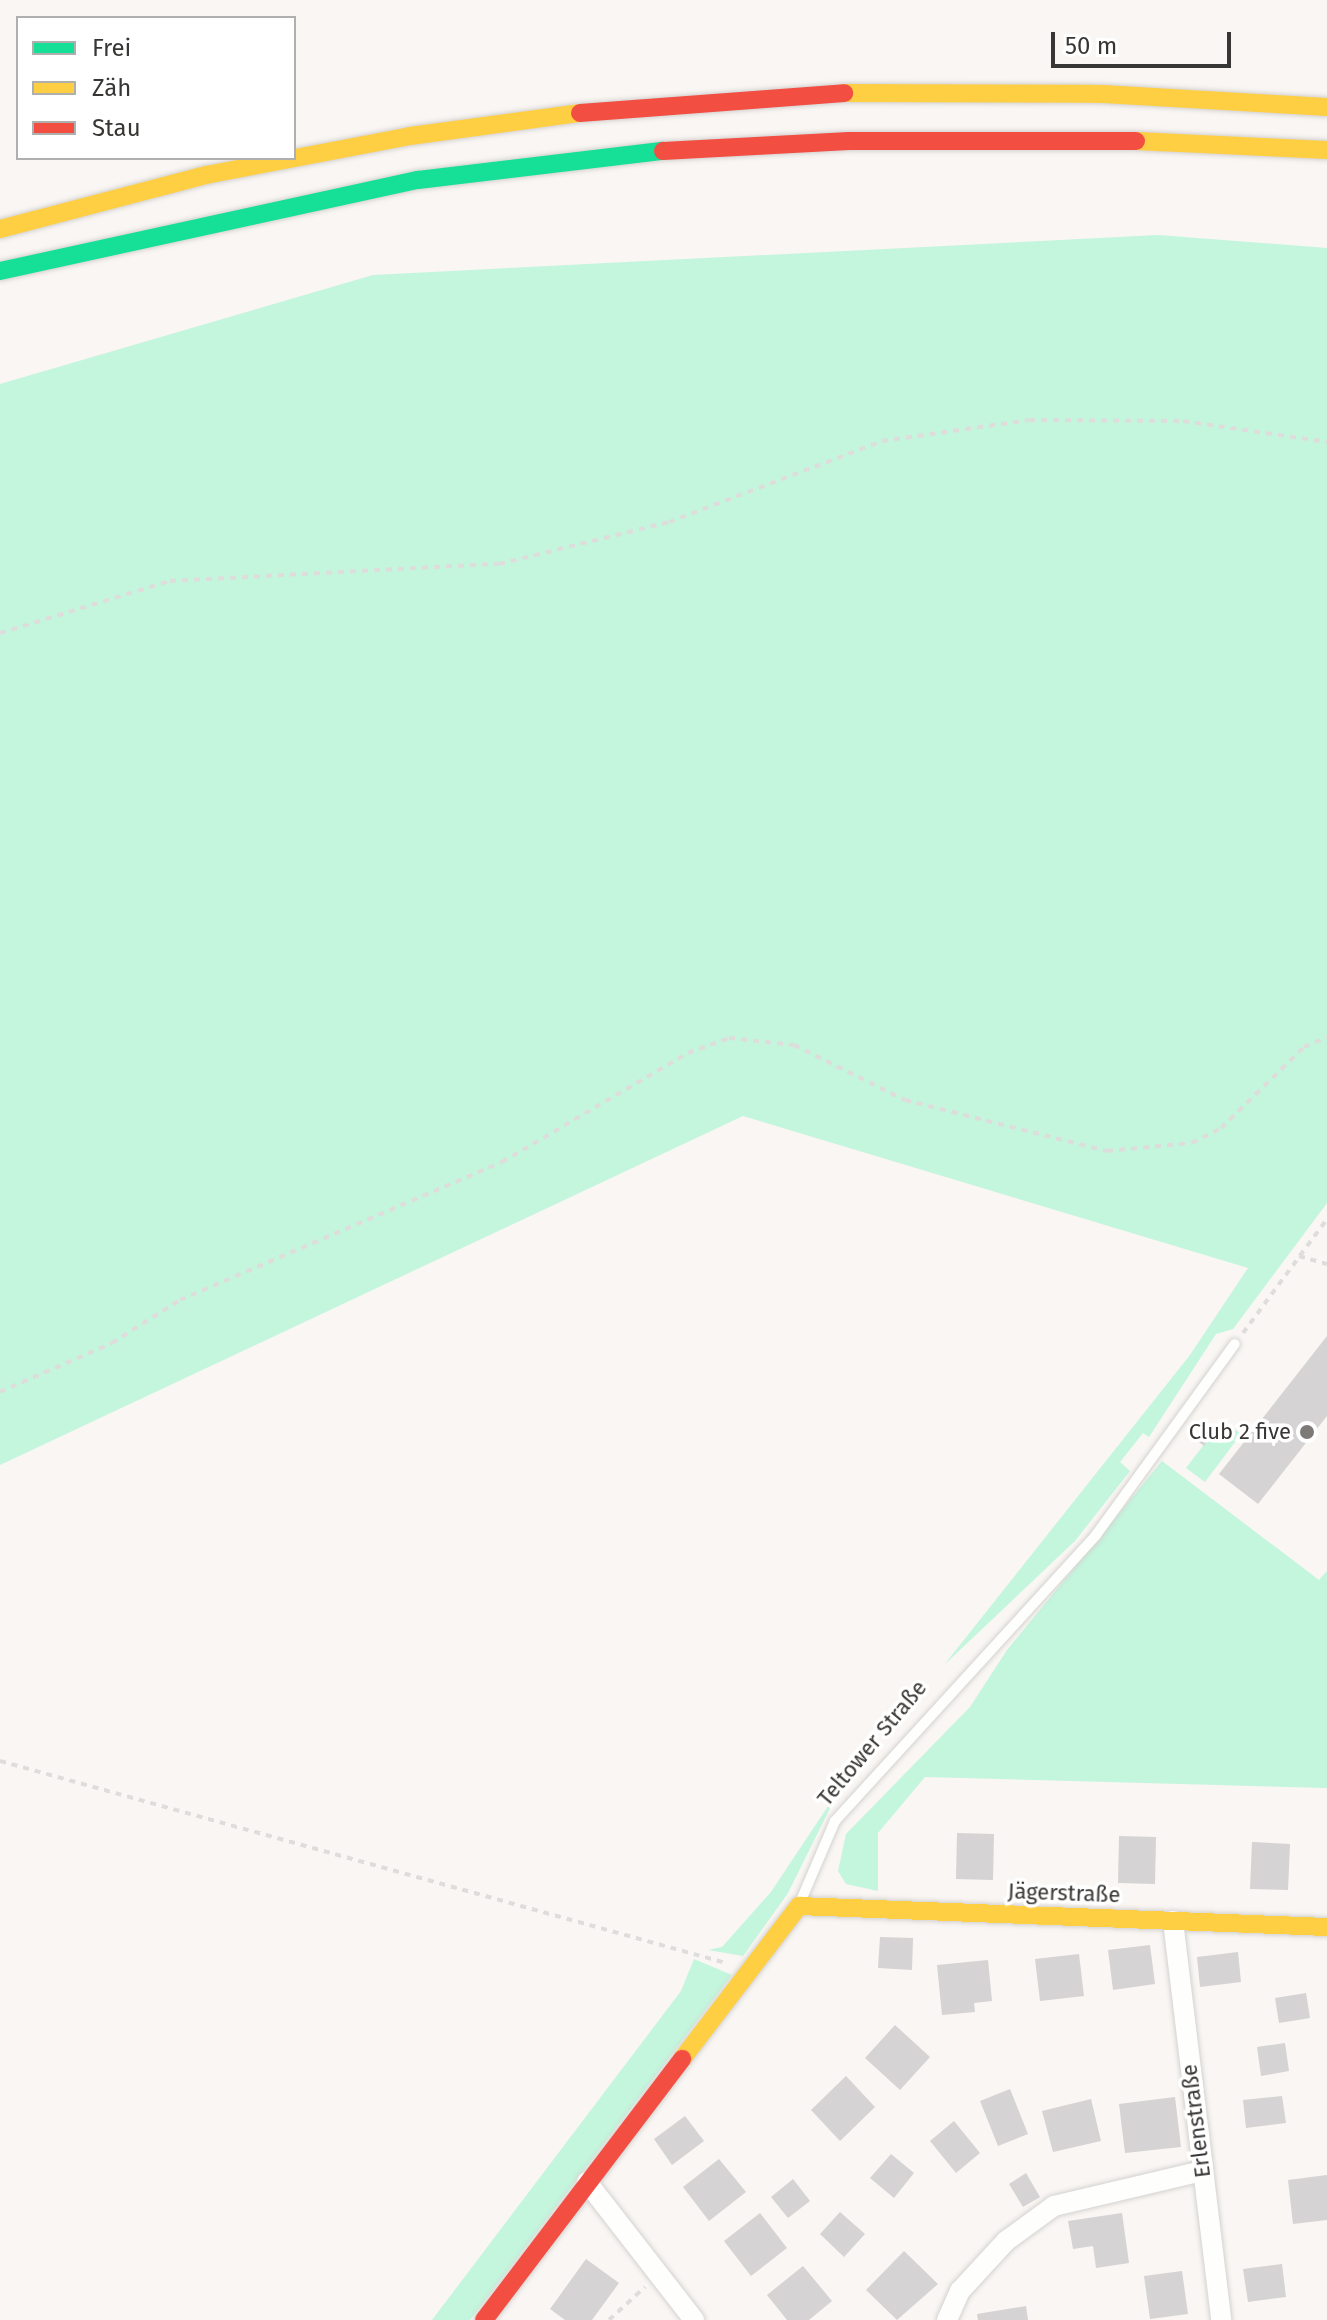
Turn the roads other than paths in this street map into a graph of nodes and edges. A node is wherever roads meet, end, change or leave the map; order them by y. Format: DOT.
graph roads {
  1 [pos="1327,107"];
  2 [pos="1327,150"];
  3 [pos="296,158"];
  4 [pos="284,160"];
  5 [pos="0,229"];
  6 [pos="0,271"];
  7 [pos="1235,1344"];
  8 [pos="799,1906"];
  9 [pos="1173,1921"];
  10 [pos="1327,1927"];
  11 [pos="1202,2171"];
  12 [pos="587,2182"];
  13 [pos="484,2320"];
  14 [pos="694,2320"];
  15 [pos="947,2320"];
  16 [pos="1221,2320"];
  1 -- 3 [label="main road"];
  2 -- 6 [label="main road"];
  4 -- 5 [label="main road"];
  7 -- 8 [label="lane, Teltower Straße"];
  8 -- 9 [label="main road, Jägerstraße"];
  8 -- 12 [label="main road, Teltower Straße"];
  9 -- 10 [label="main road, Jägerstraße"];
  9 -- 11 [label="street, Erlenstraße"];
  11 -- 15 [label="street"];
  11 -- 16 [label="street, Erlenstraße"];
  12 -- 13 [label="main road, Teltower Straße"];
  12 -- 14 [label="street"];
}
